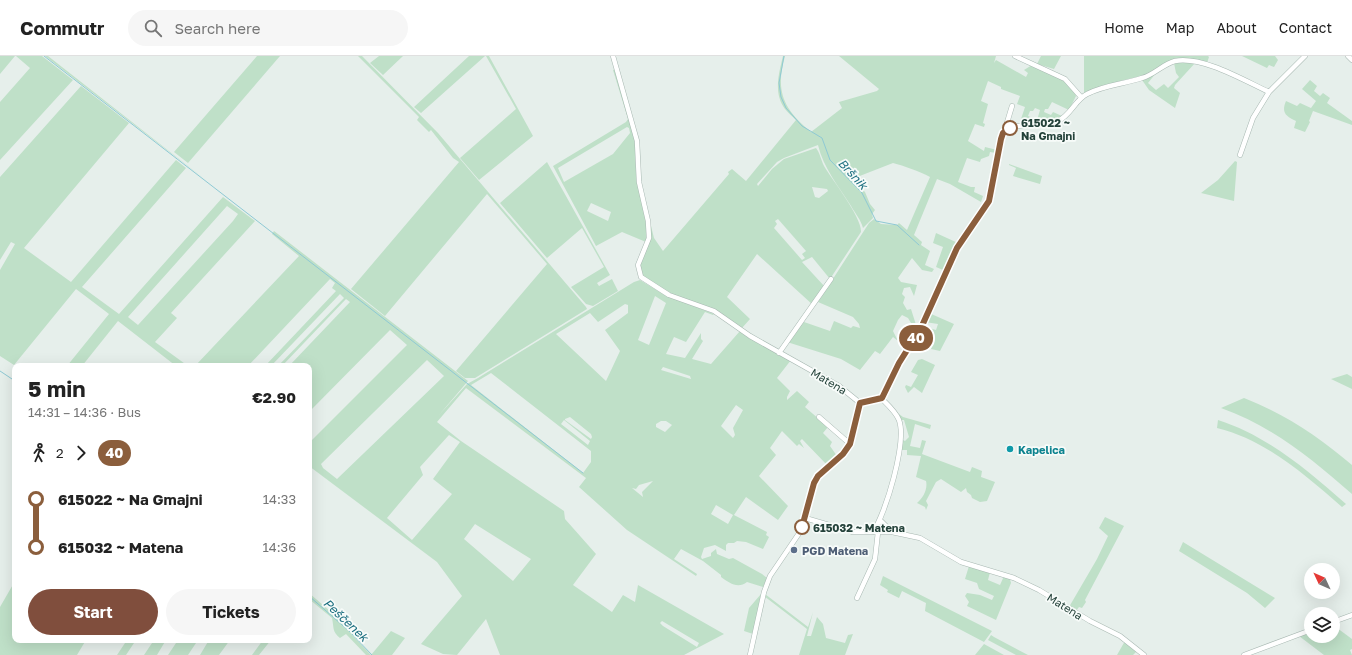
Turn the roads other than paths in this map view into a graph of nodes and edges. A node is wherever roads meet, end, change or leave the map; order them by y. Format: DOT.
graph roads {
  1 [pos="613,56"];
  2 [pos="1015,56"];
  3 [pos="1029,56"];
  4 [pos="1305,56"];
  5 [pos="1348,56"];
  6 [pos="1352,60"];
  7 [pos="1026,61"];
  8 [pos="1269,92"];
  9 [pos="1081,97"];
  10 [pos="1012,106"];
  11 [pos="1007,130"];
  12 [pos="1240,155"];
  13 [pos="831,279"];
  14 [pos="779,352"];
  15 [pos="882,398"];
  16 [pos="860,403"];
  17 [pos="819,417"];
  18 [pos="850,444"];
  19 [pos="805,518"];
  20 [pos="881,521"];
  21 [pos="876,532"];
  22 [pos="892,532"];
  23 [pos="857,598"];
  24 [pos="1352,615"];
  25 [pos="1340,619"];
  26 [pos="1304,633"];
  27 [pos="750,655"];
  28 [pos="1144,655"];
  29 [pos="1244,655"];
  1 -- 14 [label="street, Matena"];
  2 -- 7 [label="street"];
  3 -- 7 [label="street"];
  4 -- 8 [label="street"];
  5 -- 6 [label="street"];
  7 -- 9 [label="street"];
  8 -- 9 [label="street"];
  8 -- 12 [label="street"];
  9 -- 11 [label="street"];
  10 -- 11 [label="street"];
  11 -- 15 [label="street"];
  13 -- 14 [label="street"];
  14 -- 16 [label="street, Matena"];
  15 -- 16 [label="street"];
  15 -- 20 [label="street"];
  16 -- 18 [label="street"];
  17 -- 18 [label="street"];
  18 -- 19 [label="street"];
  19 -- 21 [label="street, Matena"];
  19 -- 27 [label="street"];
  20 -- 21 [label="street"];
  20 -- 22 [label="street"];
  21 -- 22 [label="street, Matena"];
  21 -- 23 [label="street"];
  22 -- 28 [label="street, Matena"];
  24 -- 25 [label="street"];
  26 -- 29 [label="street"];
}
